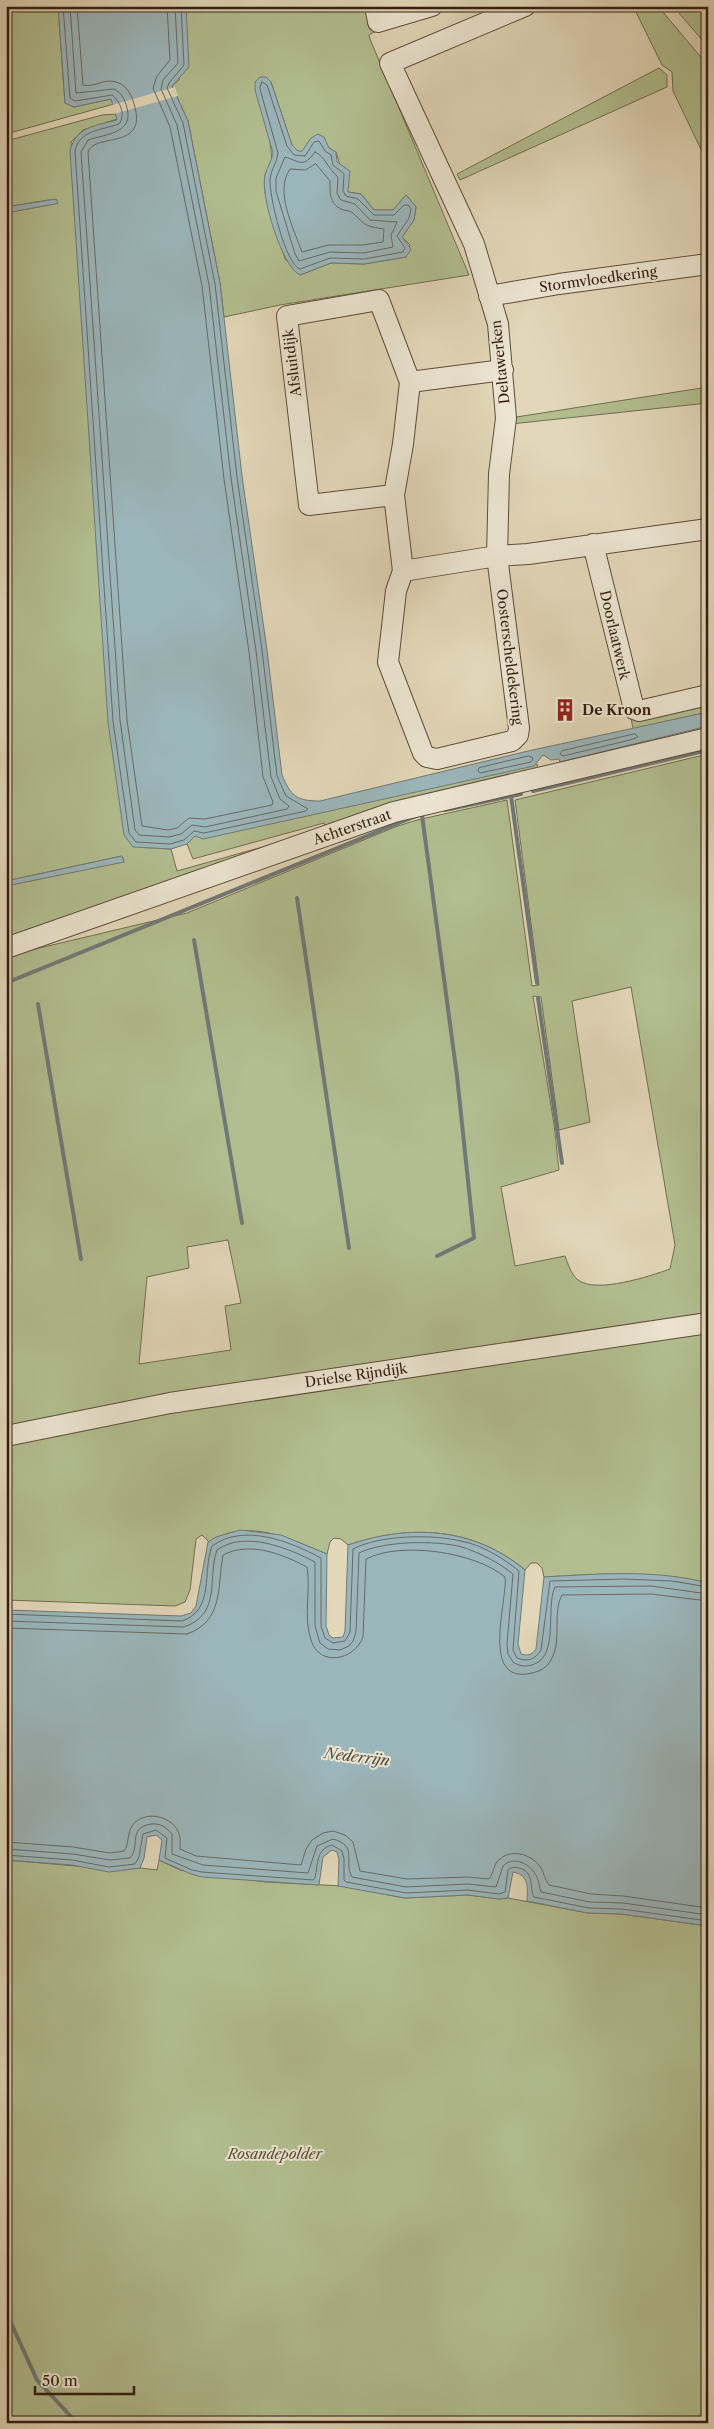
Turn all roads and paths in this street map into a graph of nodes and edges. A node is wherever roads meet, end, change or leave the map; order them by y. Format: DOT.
graph roads {
  1 [pos="375,6"];
  2 [pos="432,6"];
  3 [pos="525,6"];
  4 [pos="708,264"];
  5 [pos="489,296"];
  6 [pos="503,370"];
  7 [pos="410,382"];
  8 [pos="394,495"];
  9 [pos="708,529"];
  10 [pos="594,544"];
  11 [pos="497,556"];
  12 [pos="403,571"];
  13 [pos="708,695"];
  14 [pos="708,738"];
  15 [pos="6,948"];
  16 [pos="708,1323"];
  17 [pos="6,1436"];
  1 -- 2 [label="street"];
  3 -- 5 [label="street, Deltawerken"];
  4 -- 5 [label="street, Stormvloedkering"];
  5 -- 6 [label="street, Deltawerken"];
  6 -- 7 [label="street"];
  6 -- 11 [label="street, Deltawerken"];
  7 -- 8 [label="street, Afsluitdijk"];
  7 -- 8 [label="street, Afsluitdijk"];
  8 -- 12 [label="street, Afsluitdijk"];
  9 -- 10 [label="street"];
  10 -- 11 [label="street"];
  10 -- 13 [label="street, Doorlaatwerk"];
  11 -- 12 [label="street"];
  11 -- 12 [label="street, Oosterscheldekering"];
  14 -- 15 [label="street, Achterstraat"];
  16 -- 17 [label="street, Drielse Rijndijk"];
}
